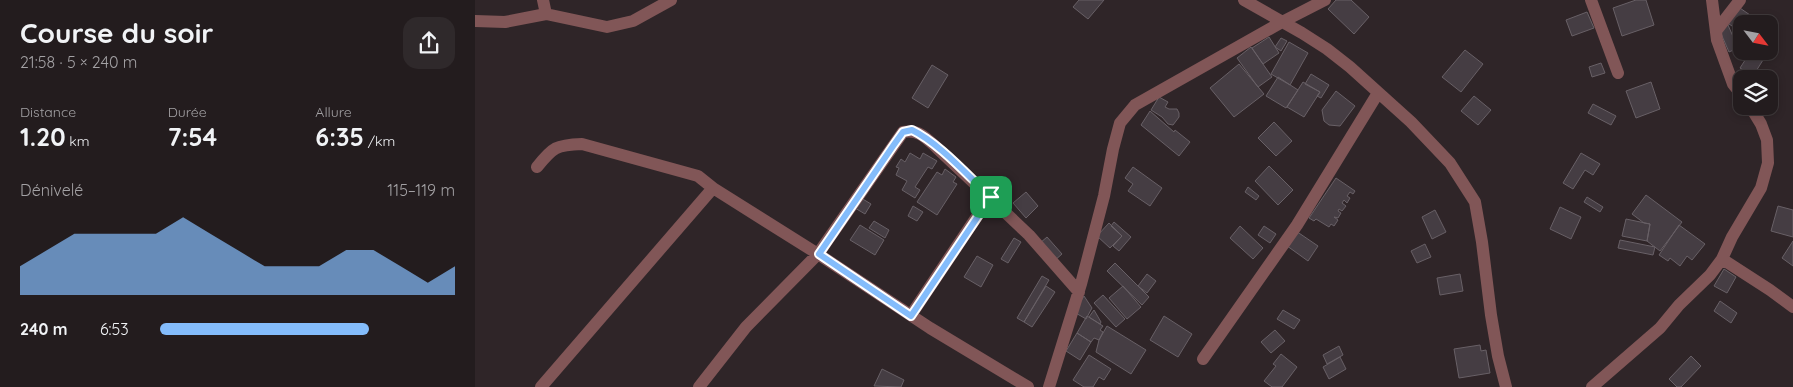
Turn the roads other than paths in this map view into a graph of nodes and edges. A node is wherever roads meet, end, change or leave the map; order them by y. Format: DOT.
graph roads {
  1 [pos="543,0"];
  2 [pos="671,0"];
  3 [pos="1244,0"];
  4 [pos="1325,0"];
  5 [pos="1591,0"];
  6 [pos="1712,0"];
  7 [pos="1740,0"];
  8 [pos="546,14"];
  9 [pos="475,21"];
  10 [pos="1282,22"];
  11 [pos="1717,31"];
  12 [pos="1618,73"];
  13 [pos="1733,84"];
  14 [pos="1378,93"];
  15 [pos="1756,115"];
  16 [pos="537,167"];
  17 [pos="713,188"];
  18 [pos="991,197"];
  19 [pos="819,254"];
  20 [pos="1722,260"];
  21 [pos="1079,292"];
  22 [pos="1793,306"];
  23 [pos="911,316"];
  24 [pos="1203,359"];
  25 [pos="541,387"];
  26 [pos="699,387"];
  27 [pos="1028,387"];
  28 [pos="1049,387"];
  29 [pos="1506,387"];
  30 [pos="1592,387"];
  1 -- 8 [label="street"];
  2 -- 8 [label="street"];
  3 -- 10 [label="street"];
  4 -- 10 [label="street"];
  5 -- 12 [label="street"];
  6 -- 11 [label="street"];
  7 -- 11 [label="street"];
  8 -- 9 [label="street"];
  10 -- 14 [label="street"];
  10 -- 21 [label="street"];
  11 -- 13 [label="street"];
  14 -- 24 [label="street"];
  14 -- 29 [label="street"];
  15 -- 20 [label="street"];
  16 -- 17 [label="street"];
  17 -- 19 [label="street"];
  17 -- 25 [label="street"];
  18 -- 19 [label="street"];
  18 -- 21 [label="street"];
  18 -- 23 [label="street"];
  19 -- 23 [label="street"];
  19 -- 26 [label="street"];
  20 -- 22 [label="street"];
  20 -- 30 [label="street"];
  21 -- 28 [label="street"];
  23 -- 27 [label="street"];
}
